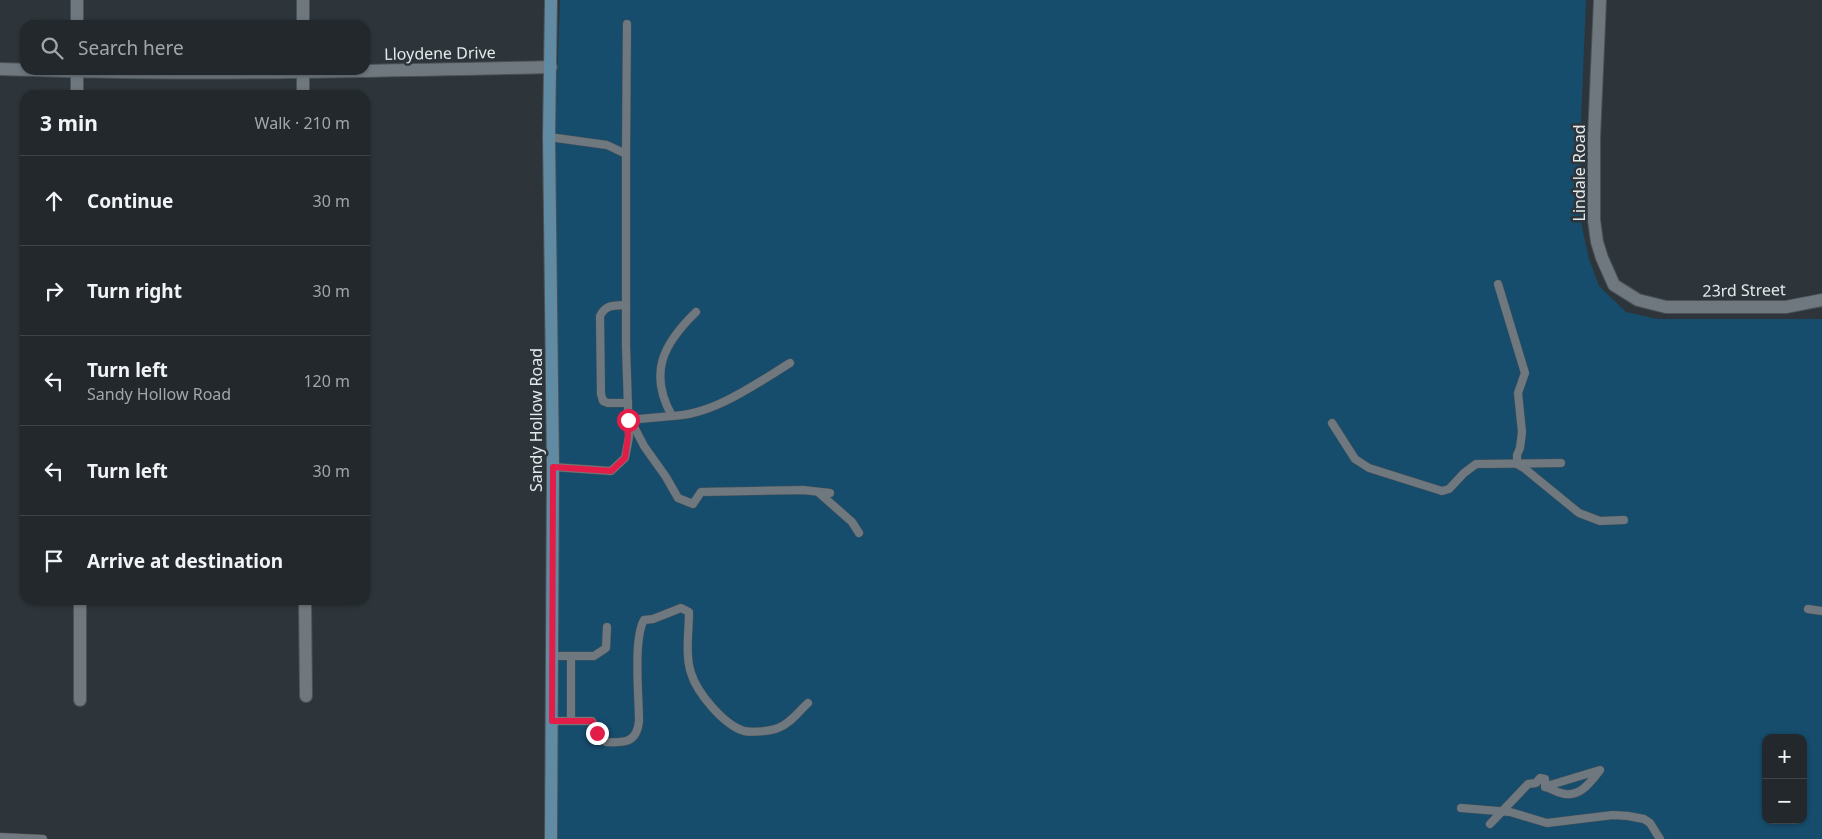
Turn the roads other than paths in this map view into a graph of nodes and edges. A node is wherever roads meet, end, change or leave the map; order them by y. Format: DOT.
graph roads {
  1 [pos="77,0"];
  2 [pos="303,0"];
  3 [pos="551,0"];
  4 [pos="1600,0"];
  5 [pos="77,20"];
  6 [pos="303,20"];
  7 [pos="627,24"];
  8 [pos="551,67"];
  9 [pos="0,69"];
  10 [pos="20,70"];
  11 [pos="370,70"];
  12 [pos="77,75"];
  13 [pos="303,75"];
  14 [pos="78,90"];
  15 [pos="303,90"];
  16 [pos="549,137"];
  17 [pos="626,154"];
  18 [pos="1498,284"];
  19 [pos="1822,300"];
  20 [pos="626,304"];
  21 [pos="1666,307"];
  22 [pos="696,312"];
  23 [pos="790,363"];
  24 [pos="628,403"];
  25 [pos="672,416"];
  26 [pos="629,420"];
  27 [pos="1332,423"];
  28 [pos="1561,463"];
  29 [pos="1517,464"];
  30 [pos="553,467"];
  31 [pos="818,492"];
  32 [pos="830,493"];
  33 [pos="1624,520"];
  34 [pos="859,533"];
  35 [pos="80,605"];
  36 [pos="305,605"];
  37 [pos="1808,609"];
  38 [pos="1822,611"];
  39 [pos="607,627"];
  40 [pos="552,656"];
  41 [pos="571,656"];
  42 [pos="306,696"];
  43 [pos="80,700"];
  44 [pos="808,703"];
  45 [pos="552,721"];
  46 [pos="571,721"];
  47 [pos="1547,786"];
  48 [pos="1461,808"];
  49 [pos="1503,811"];
  50 [pos="1490,824"];
  51 [pos="0,837"];
  52 [pos="43,839"];
  53 [pos="551,839"];
  54 [pos="1660,839"];
  1 -- 5 [label="street"];
  2 -- 6 [label="street"];
  3 -- 8 [label="street, Sandy Hollow Road"];
  4 -- 21 [label="street, Lindale Road"];
  7 -- 17 [label="lane"];
  8 -- 11 [label="street, Lloydene Drive"];
  8 -- 16 [label="street, Sandy Hollow Road"];
  9 -- 10 [label="street, Lloydene Drive"];
  12 -- 14 [label="street"];
  13 -- 15 [label="street"];
  16 -- 17 [label="lane"];
  16 -- 30 [label="street, Sandy Hollow Road"];
  17 -- 20 [label="lane"];
  18 -- 29 [label="lane"];
  19 -- 21 [label="street, 23rd Street"];
  20 -- 24 [label="lane"];
  20 -- 24 [label="lane"];
  22 -- 25 [label="lane"];
  23 -- 25 [label="lane"];
  24 -- 26 [label="lane"];
  25 -- 26 [label="lane"];
  26 -- 30 [label="lane"];
  26 -- 31 [label="lane"];
  27 -- 29 [label="lane"];
  28 -- 29 [label="lane"];
  29 -- 33 [label="lane"];
  30 -- 40 [label="street, Sandy Hollow Road"];
  31 -- 32 [label="lane"];
  31 -- 34 [label="lane"];
  35 -- 43 [label="street"];
  36 -- 42 [label="street"];
  37 -- 38 [label="lane"];
  39 -- 41 [label="lane"];
  40 -- 41 [label="lane"];
  40 -- 45 [label="street, Sandy Hollow Road"];
  41 -- 46 [label="lane"];
  44 -- 46 [label="lane"];
  45 -- 46 [label="lane"];
  45 -- 53 [label="street, Sandy Hollow Road"];
  47 -- 49 [label="lane"];
  48 -- 49 [label="lane"];
  49 -- 50 [label="lane"];
  49 -- 54 [label="lane"];
  51 -- 52 [label="lane"];
}
